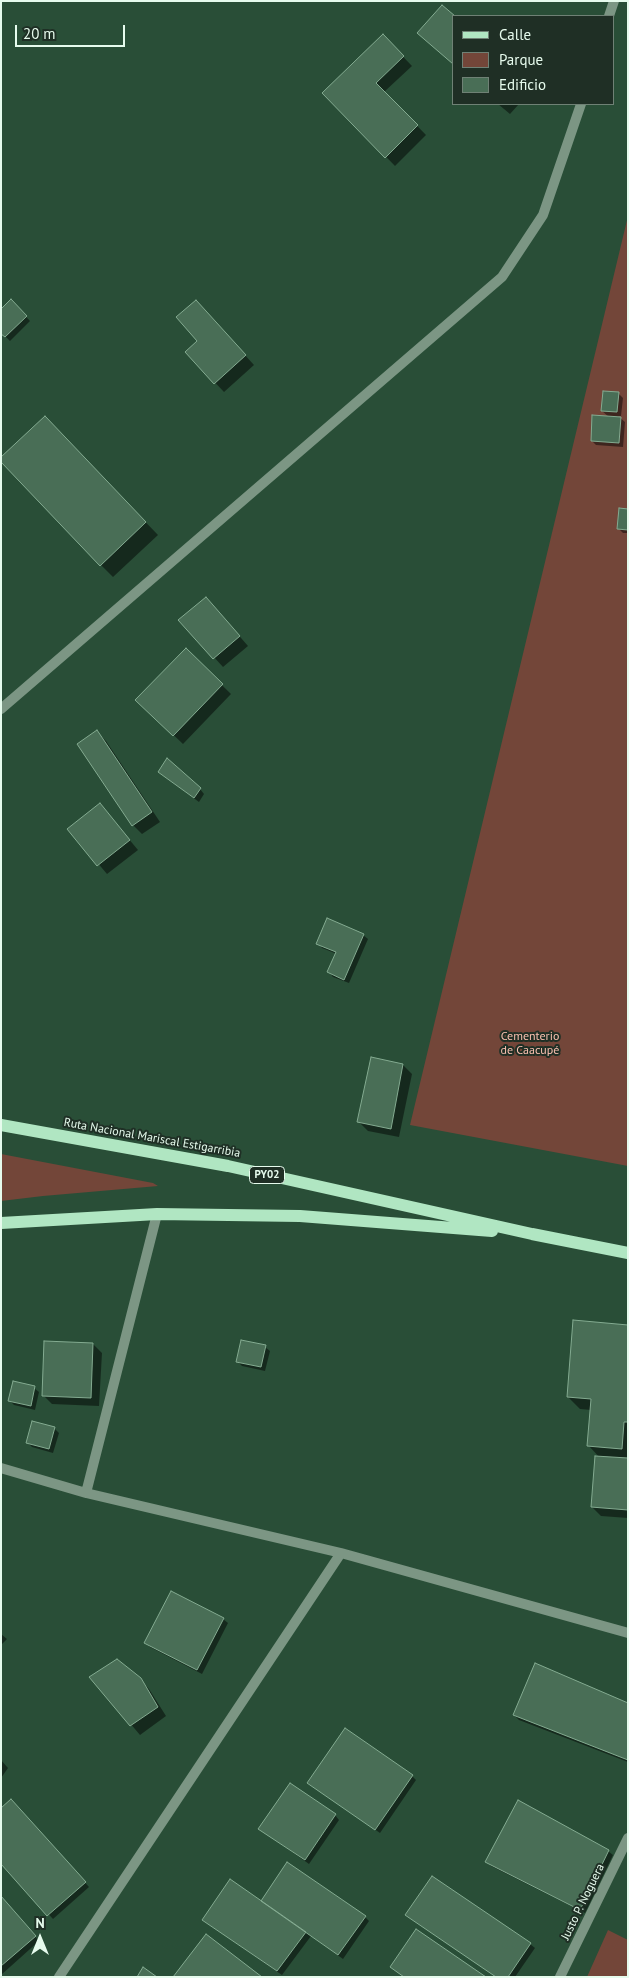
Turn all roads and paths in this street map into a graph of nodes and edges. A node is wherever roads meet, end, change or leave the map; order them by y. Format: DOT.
graph roads {
  1 [pos="614,1"];
  2 [pos="609,15"];
  3 [pos="581,105"];
  4 [pos="1,709"];
  5 [pos="1,1125"];
  6 [pos="157,1214"];
  7 [pos="1,1223"];
  8 [pos="532,1234"];
  9 [pos="628,1253"];
  10 [pos="1,1468"];
  11 [pos="86,1493"];
  12 [pos="341,1553"];
  13 [pos="628,1633"];
  14 [pos="628,1838"];
  15 [pos="59,1977"];
  16 [pos="560,1977"];
  1 -- 2 [label="street"];
  3 -- 4 [label="street"];
  5 -- 8 [label="main road, Ruta Nacional Mariscal Estigarribia / PY02"];
  6 -- 7 [label="main road, Ruta Nacional Mariscal Estigarribia / PY02"];
  6 -- 8 [label="main road, Ruta Nacional Mariscal Estigarribia / PY02"];
  6 -- 11 [label="street"];
  8 -- 9 [label="main road, Ruta Nacional Mariscal Estigarribia / PY02"];
  10 -- 11 [label="street"];
  11 -- 12 [label="street"];
  12 -- 13 [label="street"];
  12 -- 15 [label="street"];
  14 -- 16 [label="street, Justo P. Noguera"];
}
